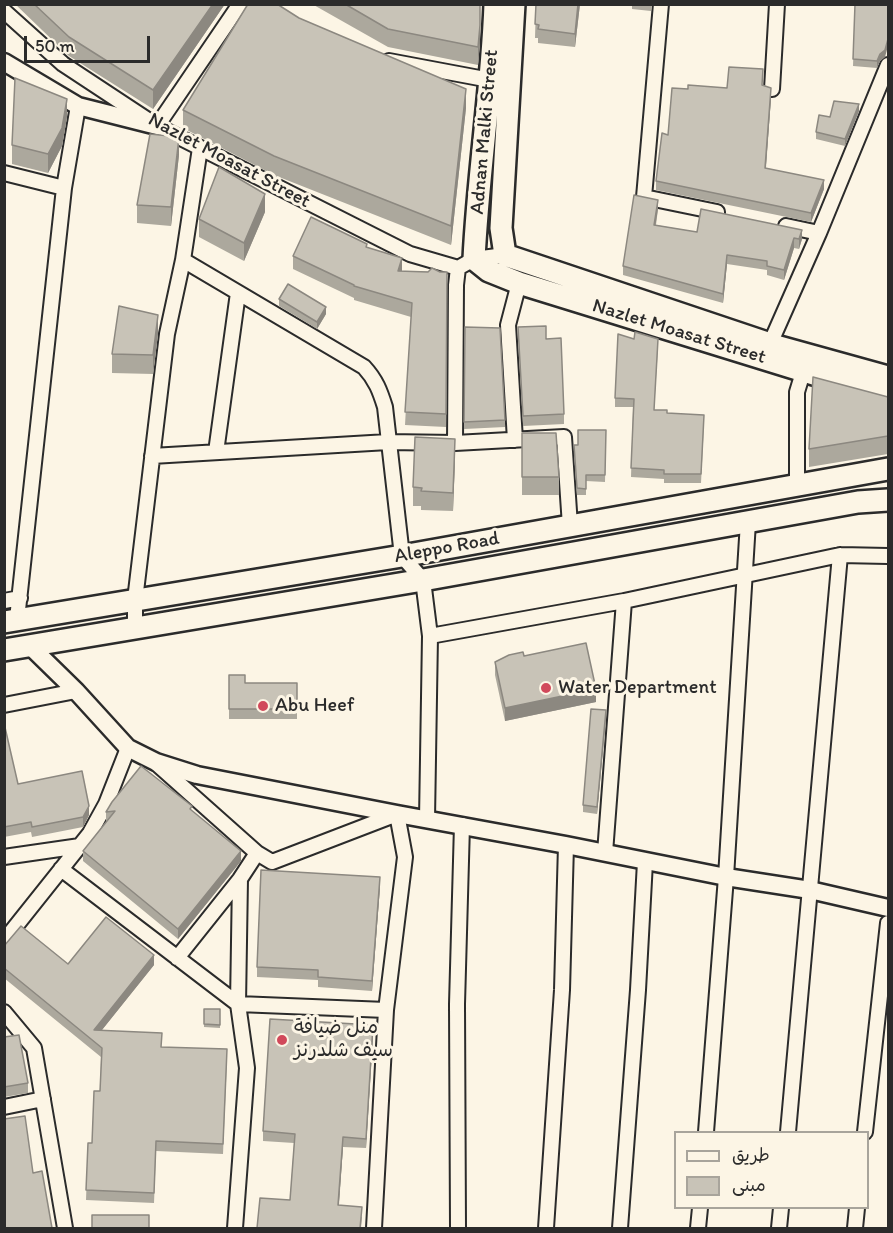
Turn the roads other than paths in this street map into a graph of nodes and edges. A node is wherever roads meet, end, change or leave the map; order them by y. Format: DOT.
graph roads {
  1 [pos="240,4"];
  2 [pos="495,4"];
  3 [pos="514,4"];
  4 [pos="661,4"];
  5 [pos="777,4"];
  6 [pos="4,11"];
  7 [pos="378,56"];
  8 [pos="4,62"];
  9 [pos="888,65"];
  10 [pos="490,80"];
  11 [pos="772,89"];
  12 [pos="78,106"];
  13 [pos="157,126"];
  14 [pos="200,148"];
  15 [pos="4,173"];
  16 [pos="64,188"];
  17 [pos="735,216"];
  18 [pos="768,223"];
  19 [pos="819,233"];
  20 [pos="505,255"];
  21 [pos="183,260"];
  22 [pos="466,263"];
  23 [pos="519,283"];
  24 [pos="238,293"];
  25 [pos="770,344"];
  26 [pos="804,369"];
  27 [pos="888,377"];
  28 [pos="888,397"];
  29 [pos="515,440"];
  30 [pos="388,442"];
  31 [pos="455,443"];
  32 [pos="216,452"];
  33 [pos="152,456"];
  34 [pos="888,469"];
  35 [pos="798,486"];
  36 [pos="888,500"];
  37 [pos="748,522"];
  38 [pos="570,526"];
  39 [pos="840,555"];
  40 [pos="402,556"];
  41 [pos="888,556"];
  42 [pos="745,574"];
  43 [pos="423,579"];
  44 [pos="20,598"];
  45 [pos="135,600"];
  46 [pos="4,601"];
  47 [pos="624,601"];
  48 [pos="11,621"];
  49 [pos="135,627"];
  50 [pos="430,636"];
  51 [pos="30,646"];
  52 [pos="4,650"];
  53 [pos="76,692"];
  54 [pos="4,705"];
  55 [pos="128,748"];
  56 [pos="156,762"];
  57 [pos="397,814"];
  58 [pos="427,819"];
  59 [pos="462,825"];
  60 [pos="566,845"];
  61 [pos="80,846"];
  62 [pos="604,853"];
  63 [pos="257,854"];
  64 [pos="4,857"];
  65 [pos="645,862"];
  66 [pos="61,869"];
  67 [pos="726,877"];
  68 [pos="240,879"];
  69 [pos="810,890"];
  70 [pos="888,908"];
  71 [pos="888,923"];
  72 [pos="4,941"];
  73 [pos="177,958"];
  74 [pos="238,1004"];
  75 [pos="386,1010"];
  76 [pos="4,1012"];
  77 [pos="43,1099"];
  78 [pos="4,1107"];
  79 [pos="706,1131"];
  80 [pos="788,1131"];
  81 [pos="865,1131"];
  82 [pos="700,1209"];
  83 [pos="781,1209"];
  84 [pos="857,1209"];
  85 [pos="65,1228"];
  86 [pos="235,1228"];
  87 [pos="374,1228"];
  88 [pos="458,1228"];
  89 [pos="546,1228"];
  90 [pos="620,1228"];
  91 [pos="698,1228"];
  92 [pos="779,1228"];
  93 [pos="855,1228"];
  1 -- 13 [label="street"];
  2 -- 10 [label="main road, Adnan Malki Street"];
  3 -- 20 [label="main road, Adnan Malki Street"];
  4 -- 17 [label="street"];
  5 -- 11 [label="street"];
  6 -- 13 [label="street, Nazlet Moasat Street"];
  7 -- 10 [label="street"];
  8 -- 12 [label="street"];
  9 -- 19 [label="street"];
  10 -- 22 [label="main road, Adnan Malki Street"];
  12 -- 13 [label="street"];
  12 -- 16 [label="street"];
  13 -- 14 [label="street, Nazlet Moasat Street"];
  14 -- 21 [label="street"];
  14 -- 22 [label="street, Nazlet Moasat Street"];
  15 -- 16 [label="street"];
  16 -- 44 [label="street"];
  18 -- 19 [label="street"];
  19 -- 25 [label="street"];
  20 -- 22 [label="street, Nazlet Moasat Street"];
  20 -- 25 [label="main road, Nazlet Moasat Street"];
  21 -- 24 [label="street"];
  21 -- 33 [label="street"];
  22 -- 23 [label="main road, Nazlet Moasat Street"];
  22 -- 31 [label="street"];
  23 -- 26 [label="main road, Nazlet Moasat Street"];
  23 -- 29 [label="street"];
  24 -- 30 [label="street"];
  24 -- 32 [label="street"];
  25 -- 27 [label="main road, Nazlet Moasat Street"];
  26 -- 28 [label="main road, Nazlet Moasat Street"];
  26 -- 35 [label="street"];
  29 -- 31 [label="street"];
  29 -- 38 [label="street"];
  30 -- 31 [label="street"];
  30 -- 32 [label="street"];
  30 -- 40 [label="street"];
  32 -- 33 [label="street"];
  33 -- 45 [label="street"];
  34 -- 35 [label="main road, Aleppo Road"];
  35 -- 38 [label="main road, Aleppo Road"];
  36 -- 37 [label="main road, Aleppo Road"];
  37 -- 42 [label="street"];
  37 -- 43 [label="main road, Aleppo Road"];
  38 -- 40 [label="main road, Aleppo Road"];
  39 -- 41 [label="street"];
  39 -- 42 [label="street"];
  39 -- 69 [label="street"];
  40 -- 43 [label="street"];
  40 -- 45 [label="main road, Aleppo Road"];
  42 -- 47 [label="street"];
  42 -- 67 [label="street"];
  43 -- 49 [label="main road, Aleppo Road"];
  43 -- 50 [label="street"];
  44 -- 46 [label="street"];
  44 -- 48 [label="street"];
  45 -- 48 [label="main road, Aleppo Road"];
  45 -- 49 [label="street"];
  47 -- 50 [label="street"];
  47 -- 62 [label="street"];
  49 -- 51 [label="main road, Aleppo Road"];
  50 -- 58 [label="street"];
  51 -- 52 [label="main road, Aleppo Road"];
  51 -- 53 [label="street"];
  53 -- 54 [label="street"];
  53 -- 55 [label="street"];
  55 -- 56 [label="street"];
  55 -- 61 [label="street"];
  56 -- 57 [label="street"];
  56 -- 63 [label="street"];
  57 -- 58 [label="street"];
  57 -- 63 [label="street"];
  57 -- 75 [label="street"];
  58 -- 59 [label="street"];
  59 -- 60 [label="street"];
  59 -- 88 [label="street"];
  60 -- 62 [label="street"];
  60 -- 89 [label="street"];
  61 -- 64 [label="street"];
  61 -- 66 [label="street"];
  62 -- 65 [label="street"];
  63 -- 68 [label="street"];
  65 -- 67 [label="street"];
  65 -- 90 [label="street"];
  66 -- 72 [label="street"];
  66 -- 73 [label="street"];
  67 -- 69 [label="street"];
  67 -- 79 [label="street"];
  68 -- 73 [label="street"];
  68 -- 74 [label="street"];
  69 -- 70 [label="street"];
  69 -- 80 [label="street"];
  71 -- 81 [label="street"];
  73 -- 74 [label="street"];
  74 -- 75 [label="street"];
  74 -- 86 [label="street"];
  75 -- 87 [label="street"];
  76 -- 77 [label="street"];
  77 -- 78 [label="street"];
  77 -- 85 [label="street"];
  82 -- 91 [label="street"];
  83 -- 92 [label="street"];
  84 -- 93 [label="street"];
}
